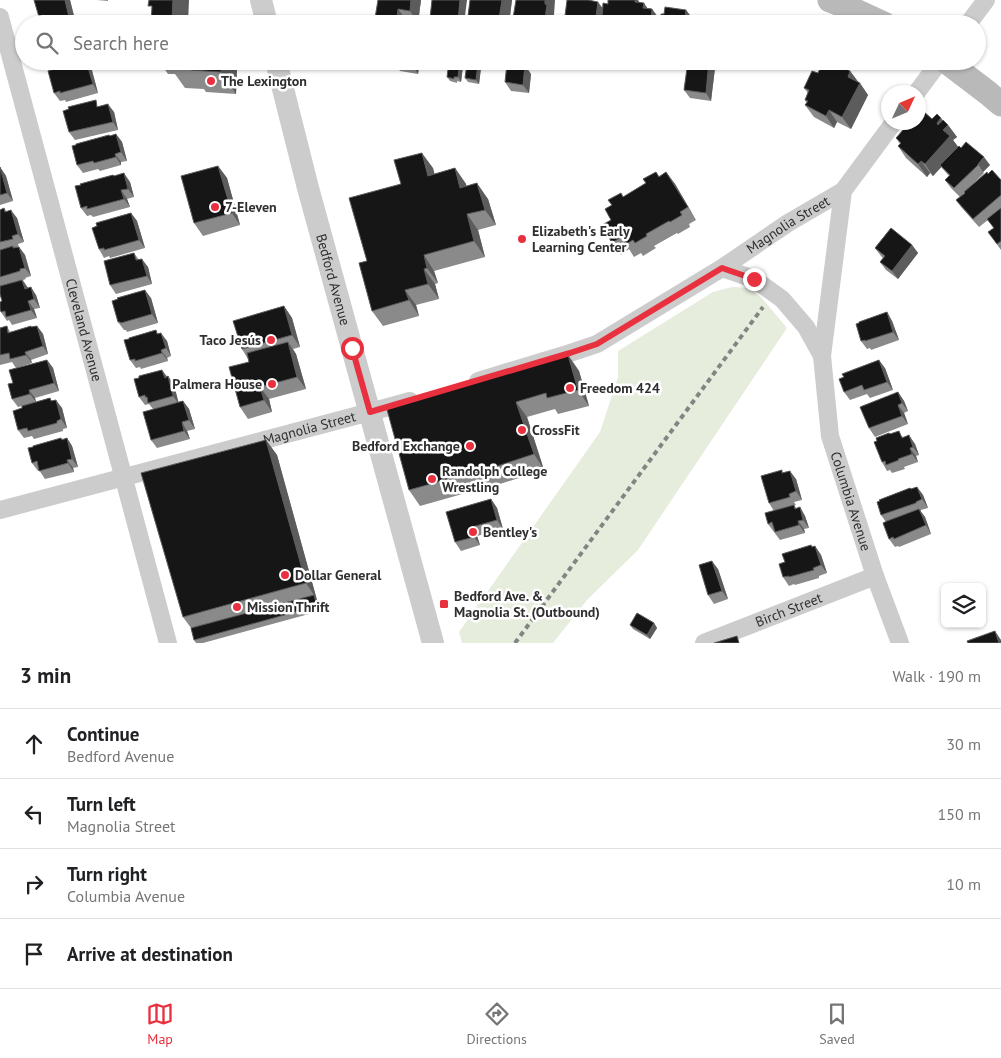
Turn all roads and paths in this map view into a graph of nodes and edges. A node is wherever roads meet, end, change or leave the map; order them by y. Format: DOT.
graph roads {
  1 [pos="261,0"];
  2 [pos="830,0"];
  3 [pos="986,0"];
  4 [pos="265,15"];
  5 [pos="864,15"];
  6 [pos="975,15"];
  7 [pos="0,17"];
  8 [pos="278,70"];
  9 [pos="933,70"];
  10 [pos="958,70"];
  11 [pos="922,85"];
  12 [pos="1001,104"];
  13 [pos="888,130"];
  14 [pos="843,191"];
  15 [pos="722,268"];
  16 [pos="822,356"];
  17 [pos="466,384"];
  18 [pos="428,395"];
  19 [pos="370,412"];
  20 [pos="123,477"];
  21 [pos="0,510"];
  22 [pos="875,576"];
  23 [pos="168,643"];
  24 [pos="433,643"];
  25 [pos="704,643"];
  26 [pos="900,643"];
  1 -- 4 [label="street"];
  2 -- 5 [label="main road"];
  3 -- 6 [label="street"];
  7 -- 20 [label="street, Cleveland Avenue"];
  8 -- 19 [label="street, Bedford Avenue"];
  9 -- 11 [label="street"];
  10 -- 12 [label="main road"];
  13 -- 14 [label="street, Columbia Avenue"];
  14 -- 15 [label="street, Magnolia Street"];
  14 -- 16 [label="street, Columbia Avenue"];
  15 -- 16 [label="street, Columbia Avenue"];
  15 -- 17 [label="street, Magnolia Street"];
  16 -- 22 [label="street, Columbia Avenue"];
  18 -- 19 [label="street, Magnolia Street"];
  19 -- 20 [label="street, Magnolia Street"];
  19 -- 24 [label="street, Bedford Avenue"];
  20 -- 21 [label="street, Magnolia Street"];
  20 -- 23 [label="street, Cleveland Avenue"];
  22 -- 25 [label="street, Birch Street"];
  22 -- 26 [label="street, Columbia Avenue"];
}
